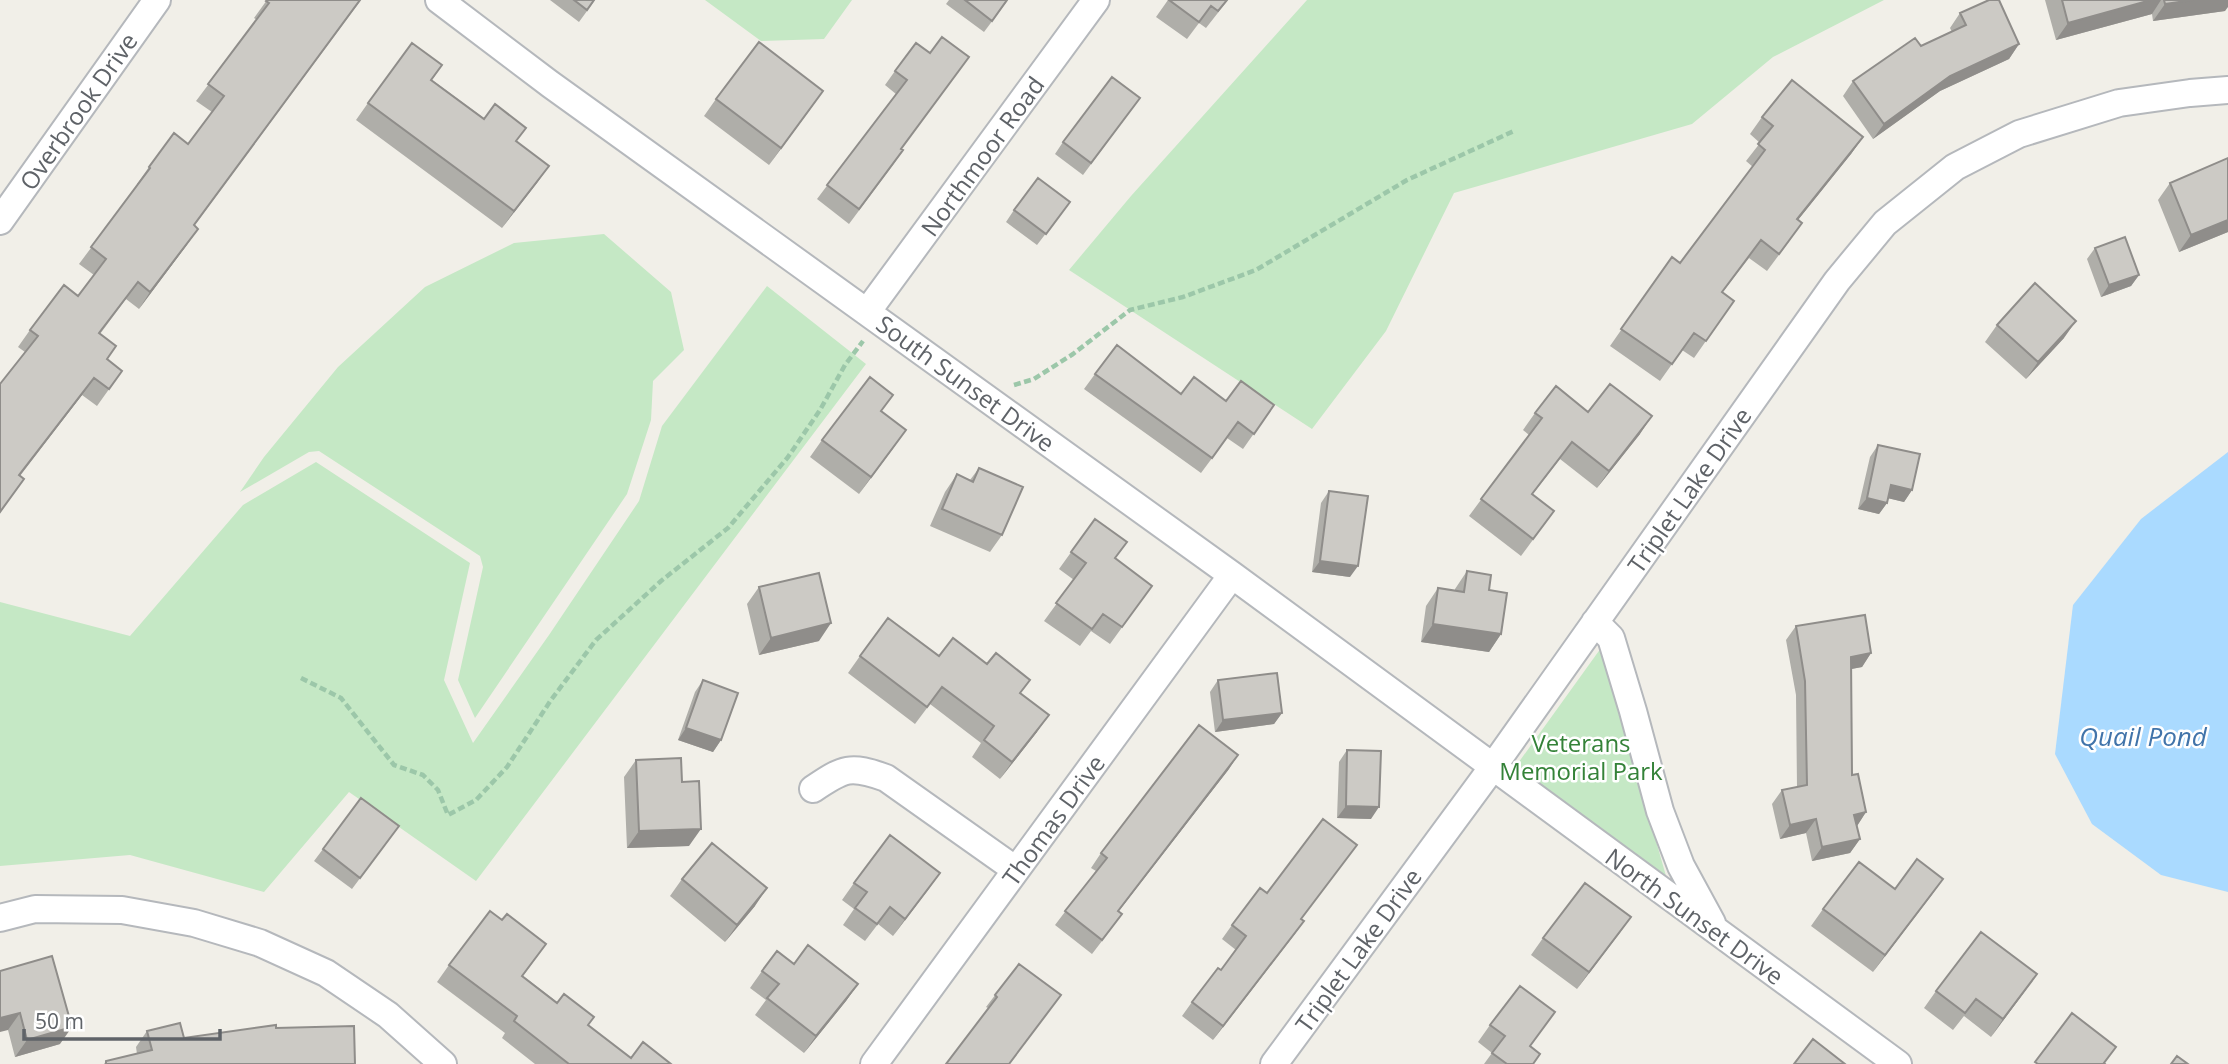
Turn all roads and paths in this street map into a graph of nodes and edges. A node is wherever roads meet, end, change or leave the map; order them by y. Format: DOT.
graph roads {
  1 [pos="157,0"];
  2 [pos="439,0"];
  3 [pos="1096,0"];
  4 [pos="2228,90"];
  5 [pos="1514,131"];
  6 [pos="0,221"];
  7 [pos="867,312"];
  8 [pos="864,341"];
  9 [pos="1010,387"];
  10 [pos="1232,575"];
  11 [pos="1595,622"];
  12 [pos="301,678"];
  13 [pos="1492,768"];
  14 [pos="813,789"];
  15 [pos="1016,870"];
  16 [pos="0,918"];
  17 [pos="1716,931"];
  18 [pos="443,1064"];
  19 [pos="874,1064"];
  20 [pos="1274,1064"];
  21 [pos="1898,1064"];
  1 -- 6 [label="street, Overbrook Drive"];
  2 -- 7 [label="street, South Sunset Drive"];
  3 -- 7 [label="street, Northmoor Road"];
  4 -- 11 [label="street, Triplet Lake Drive"];
  5 -- 9 [label="path"];
  7 -- 10 [label="street, South Sunset Drive"];
  8 -- 12 [label="path"];
  10 -- 13 [label="street, South Sunset Drive"];
  10 -- 15 [label="street, Thomas Drive"];
  11 -- 13 [label="street, Triplet Lake Drive"];
  11 -- 17 [label="street"];
  13 -- 17 [label="street, North Sunset Drive"];
  13 -- 20 [label="street, Triplet Lake Drive"];
  14 -- 15 [label="street"];
  15 -- 19 [label="street, Thomas Drive"];
  16 -- 18 [label="street"];
  17 -- 21 [label="street, North Sunset Drive"];
}
